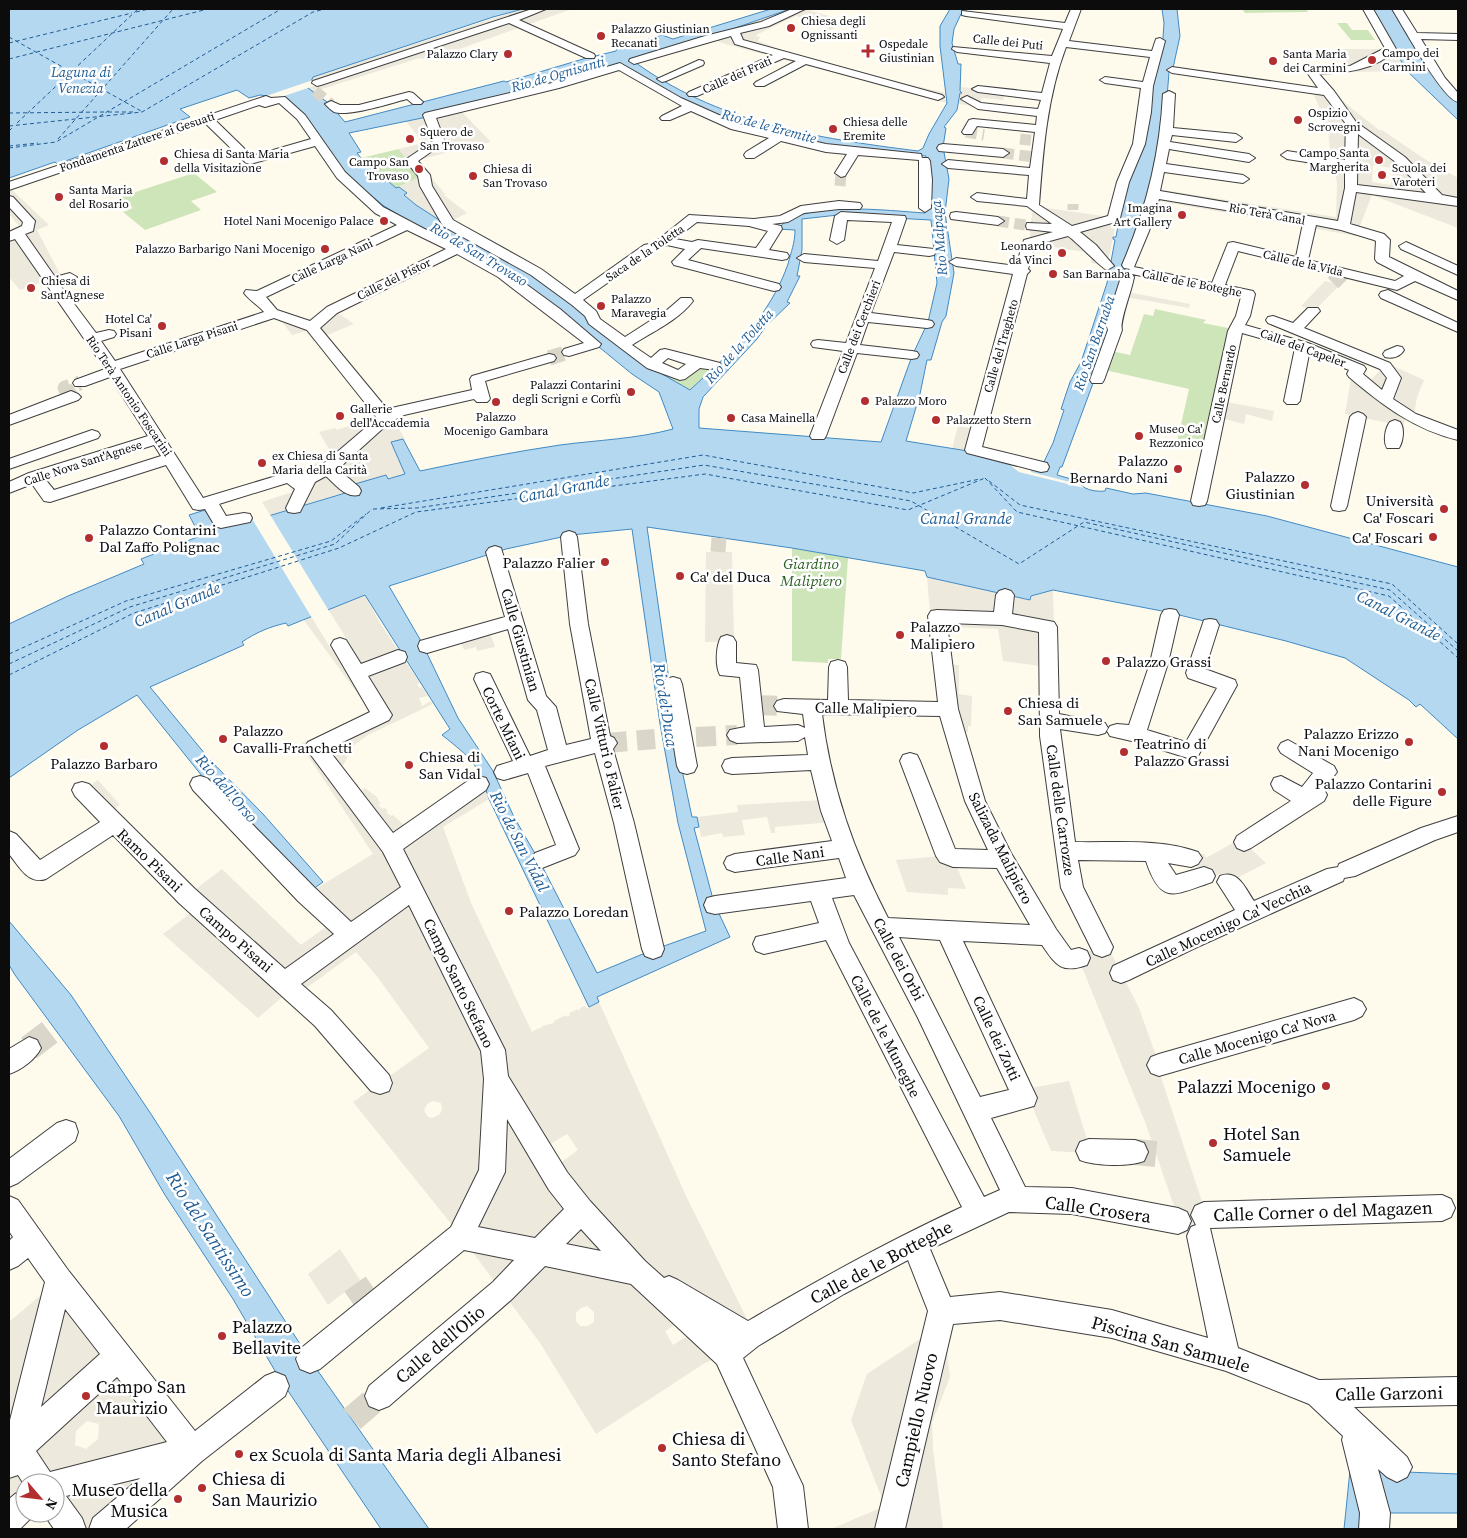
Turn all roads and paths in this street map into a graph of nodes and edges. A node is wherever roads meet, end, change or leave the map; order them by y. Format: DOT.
graph roads {
  1 [pos="541,9"];
  2 [pos="800,9"];
  3 [pos="1076,9"];
  4 [pos="1368,9"];
  5 [pos="1397,9"];
  6 [pos="966,13"];
  7 [pos="509,19"];
  8 [pos="1069,27"];
  9 [pos="734,34"];
  10 [pos="1414,36"];
  11 [pos="1458,37"];
  12 [pos="1160,41"];
  13 [pos="1062,43"];
  14 [pos="957,49"];
  15 [pos="781,55"];
  16 [pos="590,56"];
  17 [pos="1157,56"];
  18 [pos="1056,60"];
  19 [pos="804,62"];
  20 [pos="699,63"];
  21 [pos="1280,74"];
  22 [pos="1298,75"];
  23 [pos="982,76"];
  24 [pos="1315,76"];
  25 [pos="662,79"];
  26 [pos="1105,80"];
  27 [pos="760,84"];
  28 [pos="317,85"];
  29 [pos="1146,86"];
  30 [pos="978,89"];
  31 [pos="1006,92"];
  32 [pos="693,94"];
  33 [pos="1169,94"];
  34 [pos="1330,94"];
  35 [pos="938,97"];
  36 [pos="1046,97"];
  37 [pos="967,99"];
  38 [pos="1458,99"];
  39 [pos="417,102"];
  40 [pos="334,107"];
  41 [pos="690,108"];
  42 [pos="724,109"];
  43 [pos="459,110"];
  44 [pos="1043,113"];
  45 [pos="666,118"];
  46 [pos="207,119"];
  47 [pos="767,122"];
  48 [pos="1352,124"];
  49 [pos="1167,131"];
  50 [pos="968,132"];
  51 [pos="984,135"];
  52 [pos="779,137"];
  53 [pos="1040,137"];
  54 [pos="1236,138"];
  55 [pos="1020,139"];
  56 [pos="318,141"];
  57 [pos="438,142"];
  58 [pos="1164,145"];
  59 [pos="854,151"];
  60 [pos="449,152"];
  61 [pos="1003,153"];
  62 [pos="750,155"];
  63 [pos="1287,155"];
  64 [pos="920,156"];
  65 [pos="1250,158"];
  66 [pos="1036,162"];
  67 [pos="1352,165"];
  68 [pos="1158,167"];
  69 [pos="841,174"];
  70 [pos="1244,179"];
  71 [pos="9,186"];
  72 [pos="1351,188"];
  73 [pos="1153,192"];
  74 [pos="977,197"];
  75 [pos="1438,198"];
  76 [pos="9,200"];
  77 [pos="1458,202"];
  78 [pos="1033,204"];
  79 [pos="839,206"];
  80 [pos="925,208"];
  81 [pos="956,216"];
  82 [pos="721,220"];
  83 [pos="998,221"];
  84 [pos="1310,221"];
  85 [pos="773,225"];
  86 [pos="406,226"];
  87 [pos="1032,226"];
  88 [pos="1343,226"];
  89 [pos="1069,230"];
  90 [pos="18,233"];
  91 [pos="837,240"];
  92 [pos="664,241"];
  93 [pos="699,246"];
  94 [pos="1406,246"];
  95 [pos="889,248"];
  96 [pos="456,249"];
  97 [pos="929,252"];
  98 [pos="760,253"];
  99 [pos="782,256"];
  100 [pos="804,258"];
  101 [pos="956,262"];
  102 [pos="1301,263"];
  103 [pos="883,265"];
  104 [pos="1107,266"];
  105 [pos="1023,271"];
  106 [pos="1458,271"];
  107 [pos="1415,275"];
  108 [pos="70,277"];
  109 [pos="1128,281"];
  110 [pos="50,282"];
  111 [pos="774,287"];
  112 [pos="1217,287"];
  113 [pos="1388,294"];
  114 [pos="1458,296"];
  115 [pos="575,300"];
  116 [pos="686,301"];
  117 [pos="1245,301"];
  118 [pos="1313,311"];
  119 [pos="278,315"];
  120 [pos="864,317"];
  121 [pos="1273,320"];
  122 [pos="927,324"];
  123 [pos="1238,327"];
  124 [pos="1296,328"];
  125 [pos="1458,328"];
  126 [pos="317,332"];
  127 [pos="109,334"];
  128 [pos="92,339"];
  129 [pos="625,343"];
  130 [pos="818,344"];
  131 [pos="1303,346"];
  132 [pos="852,348"];
  133 [pos="569,352"];
  134 [pos="912,355"];
  135 [pos="549,358"];
  136 [pos="715,366"];
  137 [pos="112,369"];
  138 [pos="1097,380"];
  139 [pos="1292,400"];
  140 [pos="1385,400"];
  141 [pos="389,415"];
  142 [pos="1358,418"];
  143 [pos="9,420"];
  144 [pos="1395,425"];
  145 [pos="92,435"];
  146 [pos="1458,435"];
  147 [pos="818,436"];
  148 [pos="158,438"];
  149 [pos="1393,445"];
  150 [pos="170,458"];
  151 [pos="9,464"];
  152 [pos="1041,467"];
  153 [pos="328,469"];
  154 [pos="35,477"];
  155 [pos="308,479"];
  156 [pos="9,488"];
  157 [pos="290,488"];
  158 [pos="352,491"];
  159 [pos="1199,501"];
  160 [pos="210,502"];
  161 [pos="1339,506"];
  162 [pos="294,508"];
  163 [pos="244,518"];
  164 [pos="569,537"];
  165 [pos="495,552"];
  166 [pos="1005,595"];
  167 [pos="1170,615"];
  168 [pos="1002,618"];
  169 [pos="515,621"];
  170 [pos="1210,625"];
  171 [pos="726,642"];
  172 [pos="340,645"];
  173 [pos="427,646"];
  174 [pos="398,657"];
  175 [pos="838,667"];
  176 [pos="357,673"];
  177 [pos="483,680"];
  178 [pos="674,684"];
  179 [pos="784,706"];
  180 [pos="812,707"];
  181 [pos="838,707"];
  182 [pos="948,709"];
  183 [pos="1049,720"];
  184 [pos="1098,728"];
  185 [pos="745,734"];
  186 [pos="798,734"];
  187 [pos="605,744"];
  188 [pos="1288,748"];
  189 [pos="560,754"];
  190 [pos="910,761"];
  191 [pos="819,762"];
  192 [pos="530,764"];
  193 [pos="687,766"];
  194 [pos="504,772"];
  195 [pos="200,784"];
  196 [pos="479,784"];
  197 [pos="1281,784"];
  198 [pos="82,790"];
  199 [pos="1308,801"];
  200 [pos="1458,824"];
  201 [pos="107,828"];
  202 [pos="9,840"];
  203 [pos="1244,842"];
  204 [pos="391,846"];
  205 [pos="846,848"];
  206 [pos="1066,852"];
  207 [pos="1154,852"];
  208 [pos="542,858"];
  209 [pos="1191,858"];
  210 [pos="1003,859"];
  211 [pos="735,863"];
  212 [pos="1204,876"];
  213 [pos="1228,882"];
  214 [pos="860,885"];
  215 [pos="413,890"];
  216 [pos="818,891"];
  217 [pos="715,905"];
  218 [pos="1249,912"];
  219 [pos="883,928"];
  220 [pos="834,929"];
  221 [pos="947,931"];
  222 [pos="350,935"];
  223 [pos="1048,936"];
  224 [pos="764,944"];
  225 [pos="1102,947"];
  226 [pos="653,949"];
  227 [pos="1079,958"];
  228 [pos="1121,973"];
  229 [pos="291,988"];
  230 [pos="1354,1009"];
  231 [pos="1159,1065"];
  232 [pos="496,1079"];
  233 [pos="380,1083"];
  234 [pos="974,1110"];
  235 [pos="66,1132"];
  236 [pos="1089,1151"];
  237 [pos="1135,1152"];
  238 [pos="9,1174"];
  239 [pos="1018,1200"];
  240 [pos="1442,1208"];
  241 [pos="9,1209"];
  242 [pos="581,1210"];
  243 [pos="977,1210"];
  244 [pos="1178,1222"];
  245 [pos="460,1236"];
  246 [pos="31,1240"];
  247 [pos="914,1243"];
  248 [pos="540,1252"];
  249 [pos="9,1257"];
  250 [pos="636,1270"];
  251 [pos="59,1280"];
  252 [pos="942,1311"];
  253 [pos="748,1336"];
  254 [pos="727,1354"];
  255 [pos="118,1357"];
  256 [pos="1226,1357"];
  257 [pos="310,1359"];
  258 [pos="275,1386"];
  259 [pos="1458,1391"];
  260 [pos="1320,1394"];
  261 [pos="379,1396"];
  262 [pos="1356,1438"];
  263 [pos="196,1448"];
  264 [pos="13,1456"];
  265 [pos="1397,1467"];
  266 [pos="30,1473"];
  267 [pos="65,1481"];
  268 [pos="104,1529"];
  269 [pos="793,1529"];
  270 [pos="890,1529"];
  271 [pos="1374,1529"];
  1 -- 7 [label="street"];
  2 -- 9 [label="street"];
  3 -- 8 [label="street"];
  4 -- 24 [label="street"];
  5 -- 10 [label="street"];
  6 -- 8 [label="street"];
  7 -- 16 [label="street"];
  7 -- 28 [label="street"];
  8 -- 13 [label="street"];
  9 -- 15 [label="street"];
  9 -- 25 [label="street"];
  10 -- 11 [label="street"];
  10 -- 38 [label="street"];
  12 -- 17 [label="street"];
  13 -- 17 [label="street"];
  13 -- 18 [label="street"];
  14 -- 18 [label="street, Calle dei Puti"];
  15 -- 19 [label="street"];
  15 -- 32 [label="street, Calle dei Frati"];
  17 -- 29 [label="street"];
  18 -- 36 [label="street"];
  19 -- 27 [label="street"];
  19 -- 35 [label="street"];
  20 -- 25 [label="street"];
  21 -- 34 [label="street"];
  22 -- 24 [label="street"];
  23 -- 30 [label="street"];
  24 -- 34 [label="street"];
  25 -- 32 [label="street"];
  26 -- 29 [label="street"];
  29 -- 89 [label="street"];
  30 -- 31 [label="street"];
  30 -- 37 [label="street"];
  31 -- 36 [label="street"];
  31 -- 37 [label="street"];
  32 -- 42 [label="street"];
  33 -- 49 [label="street"];
  34 -- 48 [label="street"];
  36 -- 44 [label="street"];
  37 -- 44 [label="street"];
  39 -- 40 [label="street"];
  41 -- 43 [label="street"];
  41 -- 45 [label="street"];
  41 -- 52 [label="street"];
  43 -- 57 [label="street"];
  43 -- 57 [label="street"];
  44 -- 53 [label="street"];
  46 -- 56 [label="street"];
  46 -- 56 [label="street, Fondamenta Zattere ai Gesuati"];
  46 -- 71 [label="street, Fondamenta Zattere ai Gesuati"];
  47 -- 64 [label="street"];
  48 -- 67 [label="street"];
  48 -- 75 [label="street"];
  49 -- 54 [label="street"];
  49 -- 58 [label="street"];
  50 -- 53 [label="street"];
  51 -- 55 [label="street"];
  52 -- 59 [label="street"];
  52 -- 62 [label="street"];
  53 -- 66 [label="street"];
  56 -- 86 [label="street, Fondamenta Zattere ai Gesuati"];
  57 -- 60 [label="street"];
  57 -- 115 [label="street"];
  58 -- 65 [label="street"];
  58 -- 68 [label="street"];
  59 -- 64 [label="street"];
  59 -- 69 [label="street"];
  61 -- 66 [label="street"];
  63 -- 67 [label="street"];
  64 -- 80 [label="street"];
  66 -- 78 [label="street"];
  67 -- 72 [label="street"];
  68 -- 70 [label="street"];
  68 -- 73 [label="street"];
  72 -- 75 [label="street"];
  72 -- 88 [label="street"];
  73 -- 84 [label="street, Rio Terà Canal"];
  73 -- 109 [label="street"];
  74 -- 78 [label="street"];
  75 -- 77 [label="street"];
  76 -- 90 [label="street"];
  78 -- 89 [label="street"];
  79 -- 85 [label="street"];
  79 -- 91 [label="street"];
  79 -- 95 [label="street, Calle dei Cerchieri"];
  81 -- 83 [label="street"];
  82 -- 85 [label="street, Saca de la Toletta"];
  82 -- 92 [label="street, Saca de la Toletta"];
  82 -- 93 [label="street"];
  84 -- 88 [label="street, Rio Terà Canal"];
  84 -- 102 [label="street"];
  85 -- 98 [label="street"];
  86 -- 96 [label="street, Fondamenta Zattere ai Gesuati"];
  86 -- 119 [label="street, Calle Larga Nani"];
  87 -- 89 [label="street"];
  88 -- 107 [label="street, Rio Terà Canal"];
  89 -- 104 [label="street"];
  89 -- 105 [label="street, Calle del Tragheto"];
  90 -- 110 [label="street, Rio Terà Antonio Foscarini"];
  92 -- 93 [label="street"];
  92 -- 115 [label="street, Saca de la Toletta"];
  93 -- 98 [label="street"];
  93 -- 111 [label="street"];
  94 -- 106 [label="street"];
  95 -- 97 [label="street"];
  95 -- 103 [label="street, Calle dei Cerchieri"];
  96 -- 126 [label="street, Calle del Pistor"];
  96 -- 133 [label="street, Fondamenta Zattere ai Gesuati"];
  98 -- 99 [label="street"];
  100 -- 103 [label="street"];
  101 -- 105 [label="street"];
  102 -- 107 [label="street, Calle de la Vida"];
  102 -- 112 [label="street, Calle de la Vida"];
  103 -- 120 [label="street, Calle dei Cerchieri"];
  105 -- 152 [label="street, Calle del Tragheto"];
  107 -- 114 [label="street"];
  108 -- 110 [label="street"];
  109 -- 112 [label="street, Calle de le Boteghe"];
  109 -- 117 [label="street"];
  109 -- 138 [label="street"];
  110 -- 128 [label="street, Rio Terà Antonio Foscarini"];
  112 -- 117 [label="street, Calle de le Boteghe"];
  113 -- 125 [label="street"];
  115 -- 129 [label="street"];
  116 -- 129 [label="street"];
  117 -- 123 [label="street, Calle Bernardo"];
  118 -- 124 [label="street"];
  119 -- 126 [label="street"];
  119 -- 137 [label="street, Calle Larga Pisani"];
  120 -- 122 [label="street"];
  120 -- 132 [label="street, Calle dei Cerchieri"];
  121 -- 124 [label="street"];
  123 -- 131 [label="street, Calle del Capeler"];
  123 -- 159 [label="street, Calle Bernardo"];
  124 -- 140 [label="street"];
  126 -- 141 [label="street"];
  127 -- 128 [label="street"];
  128 -- 137 [label="street, Rio Terà Antonio Foscarini"];
  129 -- 136 [label="street"];
  130 -- 132 [label="street"];
  131 -- 139 [label="street"];
  131 -- 140 [label="street, Calle del Capeler"];
  132 -- 134 [label="street"];
  132 -- 147 [label="street, Calle dei Cerchieri"];
  135 -- 141 [label="street"];
  137 -- 143 [label="street, Calle Larga Pisani"];
  137 -- 148 [label="street, Rio Terà Antonio Foscarini"];
  140 -- 146 [label="street"];
  141 -- 153 [label="street"];
  142 -- 161 [label="street"];
  144 -- 149 [label="street"];
  145 -- 151 [label="street"];
  148 -- 150 [label="street, Rio Terà Antonio Foscarini"];
  148 -- 154 [label="street, Calle Nova Sant'Agnese"];
  150 -- 154 [label="street"];
  150 -- 160 [label="street, Rio Terà Antonio Foscarini"];
  153 -- 155 [label="street"];
  153 -- 158 [label="street"];
  154 -- 156 [label="street, Calle Nova Sant'Agnese"];
  155 -- 157 [label="street"];
  155 -- 160 [label="street"];
  155 -- 162 [label="street"];
  160 -- 163 [label="street"];
  164 -- 187 [label="street, Calle Vitturi o Falier"];
  165 -- 169 [label="street, Calle Giustinian"];
  166 -- 168 [label="street"];
  167 -- 170 [label="street"];
  168 -- 182 [label="street, Salizada Malipiero"];
  168 -- 183 [label="street, Calle delle Carrozze"];
  169 -- 173 [label="street"];
  169 -- 189 [label="street, Calle Giustinian"];
  171 -- 185 [label="street"];
  172 -- 176 [label="street"];
  174 -- 176 [label="street"];
  175 -- 181 [label="street"];
  176 -- 204 [label="street, Campo Santo Stefano"];
  177 -- 192 [label="street, Corte Miani"];
  178 -- 193 [label="street"];
  179 -- 180 [label="street, Calle Malipiero"];
  180 -- 181 [label="street, Calle Malipiero"];
  180 -- 191 [label="street, Calle dei Orbi"];
  181 -- 182 [label="street, Calle Malipiero"];
  182 -- 210 [label="street, Salizada Malipiero"];
  183 -- 184 [label="street"];
  183 -- 206 [label="street, Calle delle Carrozze"];
  185 -- 186 [label="street"];
  185 -- 191 [label="street"];
  187 -- 189 [label="street"];
  187 -- 226 [label="street, Calle Vitturi o Falier"];
  188 -- 199 [label="street"];
  189 -- 192 [label="street"];
  190 -- 210 [label="street"];
  191 -- 205 [label="street, Calle dei Orbi"];
  192 -- 194 [label="street"];
  192 -- 208 [label="street, Corte Miani"];
  195 -- 222 [label="street"];
  196 -- 204 [label="street"];
  197 -- 199 [label="street"];
  198 -- 201 [label="street"];
  199 -- 203 [label="street"];
  200 -- 218 [label="street, Calle Mocenigo Ca' Vecchia"];
  201 -- 202 [label="street"];
  201 -- 229 [label="street, Campo Pisani"];
  204 -- 215 [label="street, Campo Santo Stefano"];
  205 -- 211 [label="street, Calle Nani"];
  205 -- 214 [label="street, Calle dei Orbi"];
  206 -- 207 [label="street"];
  206 -- 225 [label="street, Calle delle Carrozze"];
  207 -- 209 [label="street"];
  207 -- 212 [label="street"];
  210 -- 223 [label="street, Salizada Malipiero"];
  213 -- 218 [label="street"];
  214 -- 216 [label="street"];
  214 -- 219 [label="street, Calle dei Orbi"];
  215 -- 222 [label="street"];
  215 -- 232 [label="street, Campo Santo Stefano"];
  216 -- 217 [label="street"];
  216 -- 220 [label="street, Calle de le Muneghe"];
  218 -- 228 [label="street, Calle Mocenigo Ca' Vecchia"];
  219 -- 221 [label="street"];
  219 -- 234 [label="street, Calle dei Orbi"];
  220 -- 224 [label="street"];
  220 -- 243 [label="street, Calle de le Muneghe"];
  221 -- 223 [label="street"];
  221 -- 234 [label="street, Calle dei Zotti"];
  222 -- 229 [label="street, Campo Pisani"];
  223 -- 227 [label="street, Salizada Malipiero"];
  229 -- 233 [label="street"];
  230 -- 231 [label="street, Calle Mocenigo Ca' Nova"];
  232 -- 242 [label="street, Campo Santo Stefano"];
  232 -- 245 [label="street, Campo Santo Stefano"];
  234 -- 239 [label="street, Calle dei Orbi"];
  235 -- 238 [label="street"];
  236 -- 237 [label="street"];
  239 -- 243 [label="street, Calle de le Botteghe"];
  239 -- 244 [label="street, Calle Crosera"];
  240 -- 256 [label="street, Calle Corner o del Magazen"];
  241 -- 246 [label="street"];
  242 -- 248 [label="street"];
  242 -- 250 [label="street, Campo Santo Stefano"];
  243 -- 247 [label="street, Calle de le Botteghe"];
  245 -- 248 [label="street, Campo Santo Stefano"];
  245 -- 257 [label="street"];
  246 -- 249 [label="street"];
  246 -- 251 [label="street"];
  247 -- 252 [label="street"];
  247 -- 253 [label="street, Calle de le Botteghe"];
  248 -- 250 [label="street, Campo Santo Stefano"];
  248 -- 261 [label="street, Calle dell'Olio"];
  250 -- 253 [label="street, Campo Santo Stefano"];
  250 -- 254 [label="street, Campo Santo Stefano"];
  251 -- 255 [label="street"];
  251 -- 264 [label="street"];
  252 -- 256 [label="street, Piscina San Samuele"];
  252 -- 270 [label="street, Campiello Nuovo"];
  253 -- 254 [label="street"];
  254 -- 269 [label="street"];
  255 -- 263 [label="street"];
  255 -- 264 [label="street"];
  256 -- 260 [label="street, Piscina San Samuele"];
  258 -- 263 [label="street"];
  259 -- 260 [label="street, Calle Garzoni"];
  260 -- 262 [label="street"];
  262 -- 265 [label="street"];
  262 -- 271 [label="street"];
  263 -- 267 [label="street"];
  263 -- 268 [label="street"];
  264 -- 266 [label="street"];
}
